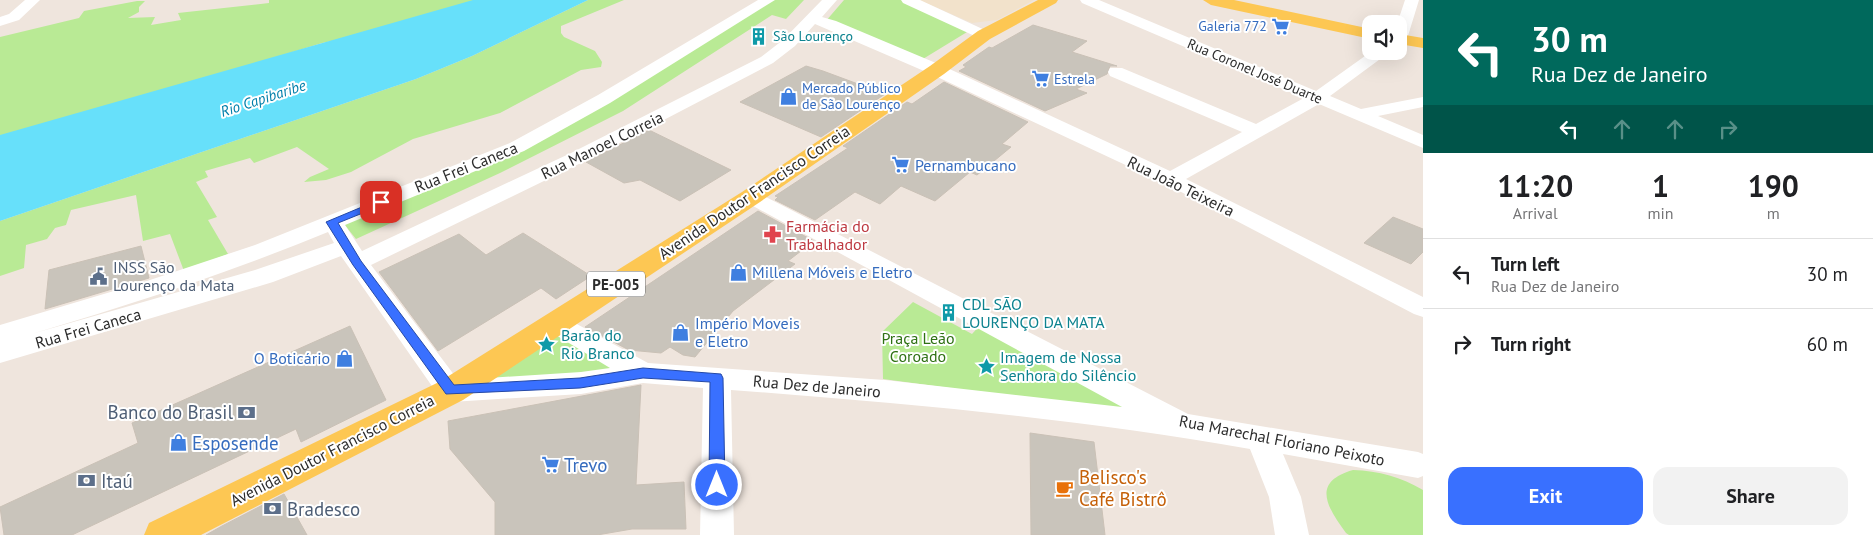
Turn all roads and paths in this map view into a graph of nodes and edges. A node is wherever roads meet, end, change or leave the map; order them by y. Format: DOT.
graph roads {
  1 [pos="34,0"];
  2 [pos="768,0"];
  3 [pos="830,0"];
  4 [pos="908,0"];
  5 [pos="1050,0"];
  6 [pos="1087,0"];
  7 [pos="1211,0"];
  8 [pos="1412,0"];
  9 [pos="1407,15"];
  10 [pos="812,19"];
  11 [pos="0,22"];
  12 [pos="1362,32"];
  13 [pos="984,35"];
  14 [pos="1407,40"];
  15 [pos="1423,43"];
  16 [pos="1370,60"];
  17 [pos="936,70"];
  18 [pos="1116,72"];
  19 [pos="1317,98"];
  20 [pos="1423,102"];
  21 [pos="1358,115"];
  22 [pos="1257,131"];
  23 [pos="1423,142"];
  24 [pos="1171,180"];
  25 [pos="751,197"];
  26 [pos="331,222"];
  27 [pos="352,254"];
  28 [pos="1423,308"];
  29 [pos="555,323"];
  30 [pos="0,334"];
  31 [pos="0,353"];
  32 [pos="643,373"];
  33 [pos="717,378"];
  34 [pos="450,391"];
  35 [pos="1182,425"];
  36 [pos="1260,437"];
  37 [pos="1421,467"];
  38 [pos="163,535"];
  39 [pos="716,535"];
  40 [pos="1292,535"];
  1 -- 11 [label="street"];
  2 -- 26 [label="street, Rua Frei Caneca"];
  3 -- 10 [label="street, Rua Manoel Correia"];
  4 -- 13 [label="street"];
  5 -- 13 [label="main road, Avenida Doutor Francisco Correia / PE-005"];
  6 -- 19 [label="street, Rua Coronel José Duarte"];
  7 -- 12 [label="main road"];
  8 -- 9 [label="street"];
  10 -- 17 [label="street, Rua João Teixeira"];
  10 -- 27 [label="street, Rua Manoel Correia"];
  13 -- 17 [label="main road, Avenida Doutor Francisco Correia / PE-005"];
  14 -- 15 [label="main road"];
  16 -- 19 [label="street"];
  17 -- 24 [label="street, Rua João Teixeira"];
  17 -- 25 [label="main road, Avenida Doutor Francisco Correia / PE-005"];
  18 -- 22 [label="street"];
  19 -- 21 [label="street, Rua Coronel José Duarte"];
  19 -- 22 [label="street"];
  20 -- 21 [label="street"];
  21 -- 23 [label="street, Rua Coronel José Duarte"];
  22 -- 24 [label="street"];
  24 -- 28 [label="street, Rua João Teixeira"];
  25 -- 29 [label="main road, Avenida Doutor Francisco Correia / PE-005"];
  25 -- 35 [label="street, Rua Marechal Floriano Peixoto"];
  26 -- 27 [label="street"];
  26 -- 30 [label="street, Rua Frei Caneca"];
  27 -- 31 [label="street, Rua Frei Caneca"];
  27 -- 34 [label="street"];
  29 -- 32 [label="street"];
  29 -- 34 [label="main road, Avenida Doutor Francisco Correia / PE-005"];
  32 -- 33 [label="street, Rua Dez de Janeiro"];
  32 -- 34 [label="street, Rua Dez de Janeiro"];
  33 -- 35 [label="street, Rua Dez de Janeiro"];
  33 -- 39 [label="street"];
  34 -- 38 [label="main road, Avenida Doutor Francisco Correia / PE-005"];
  35 -- 36 [label="street, Rua Marechal Floriano Peixoto"];
  36 -- 37 [label="street, Rua Marechal Floriano Peixoto"];
  36 -- 40 [label="street"];
}
